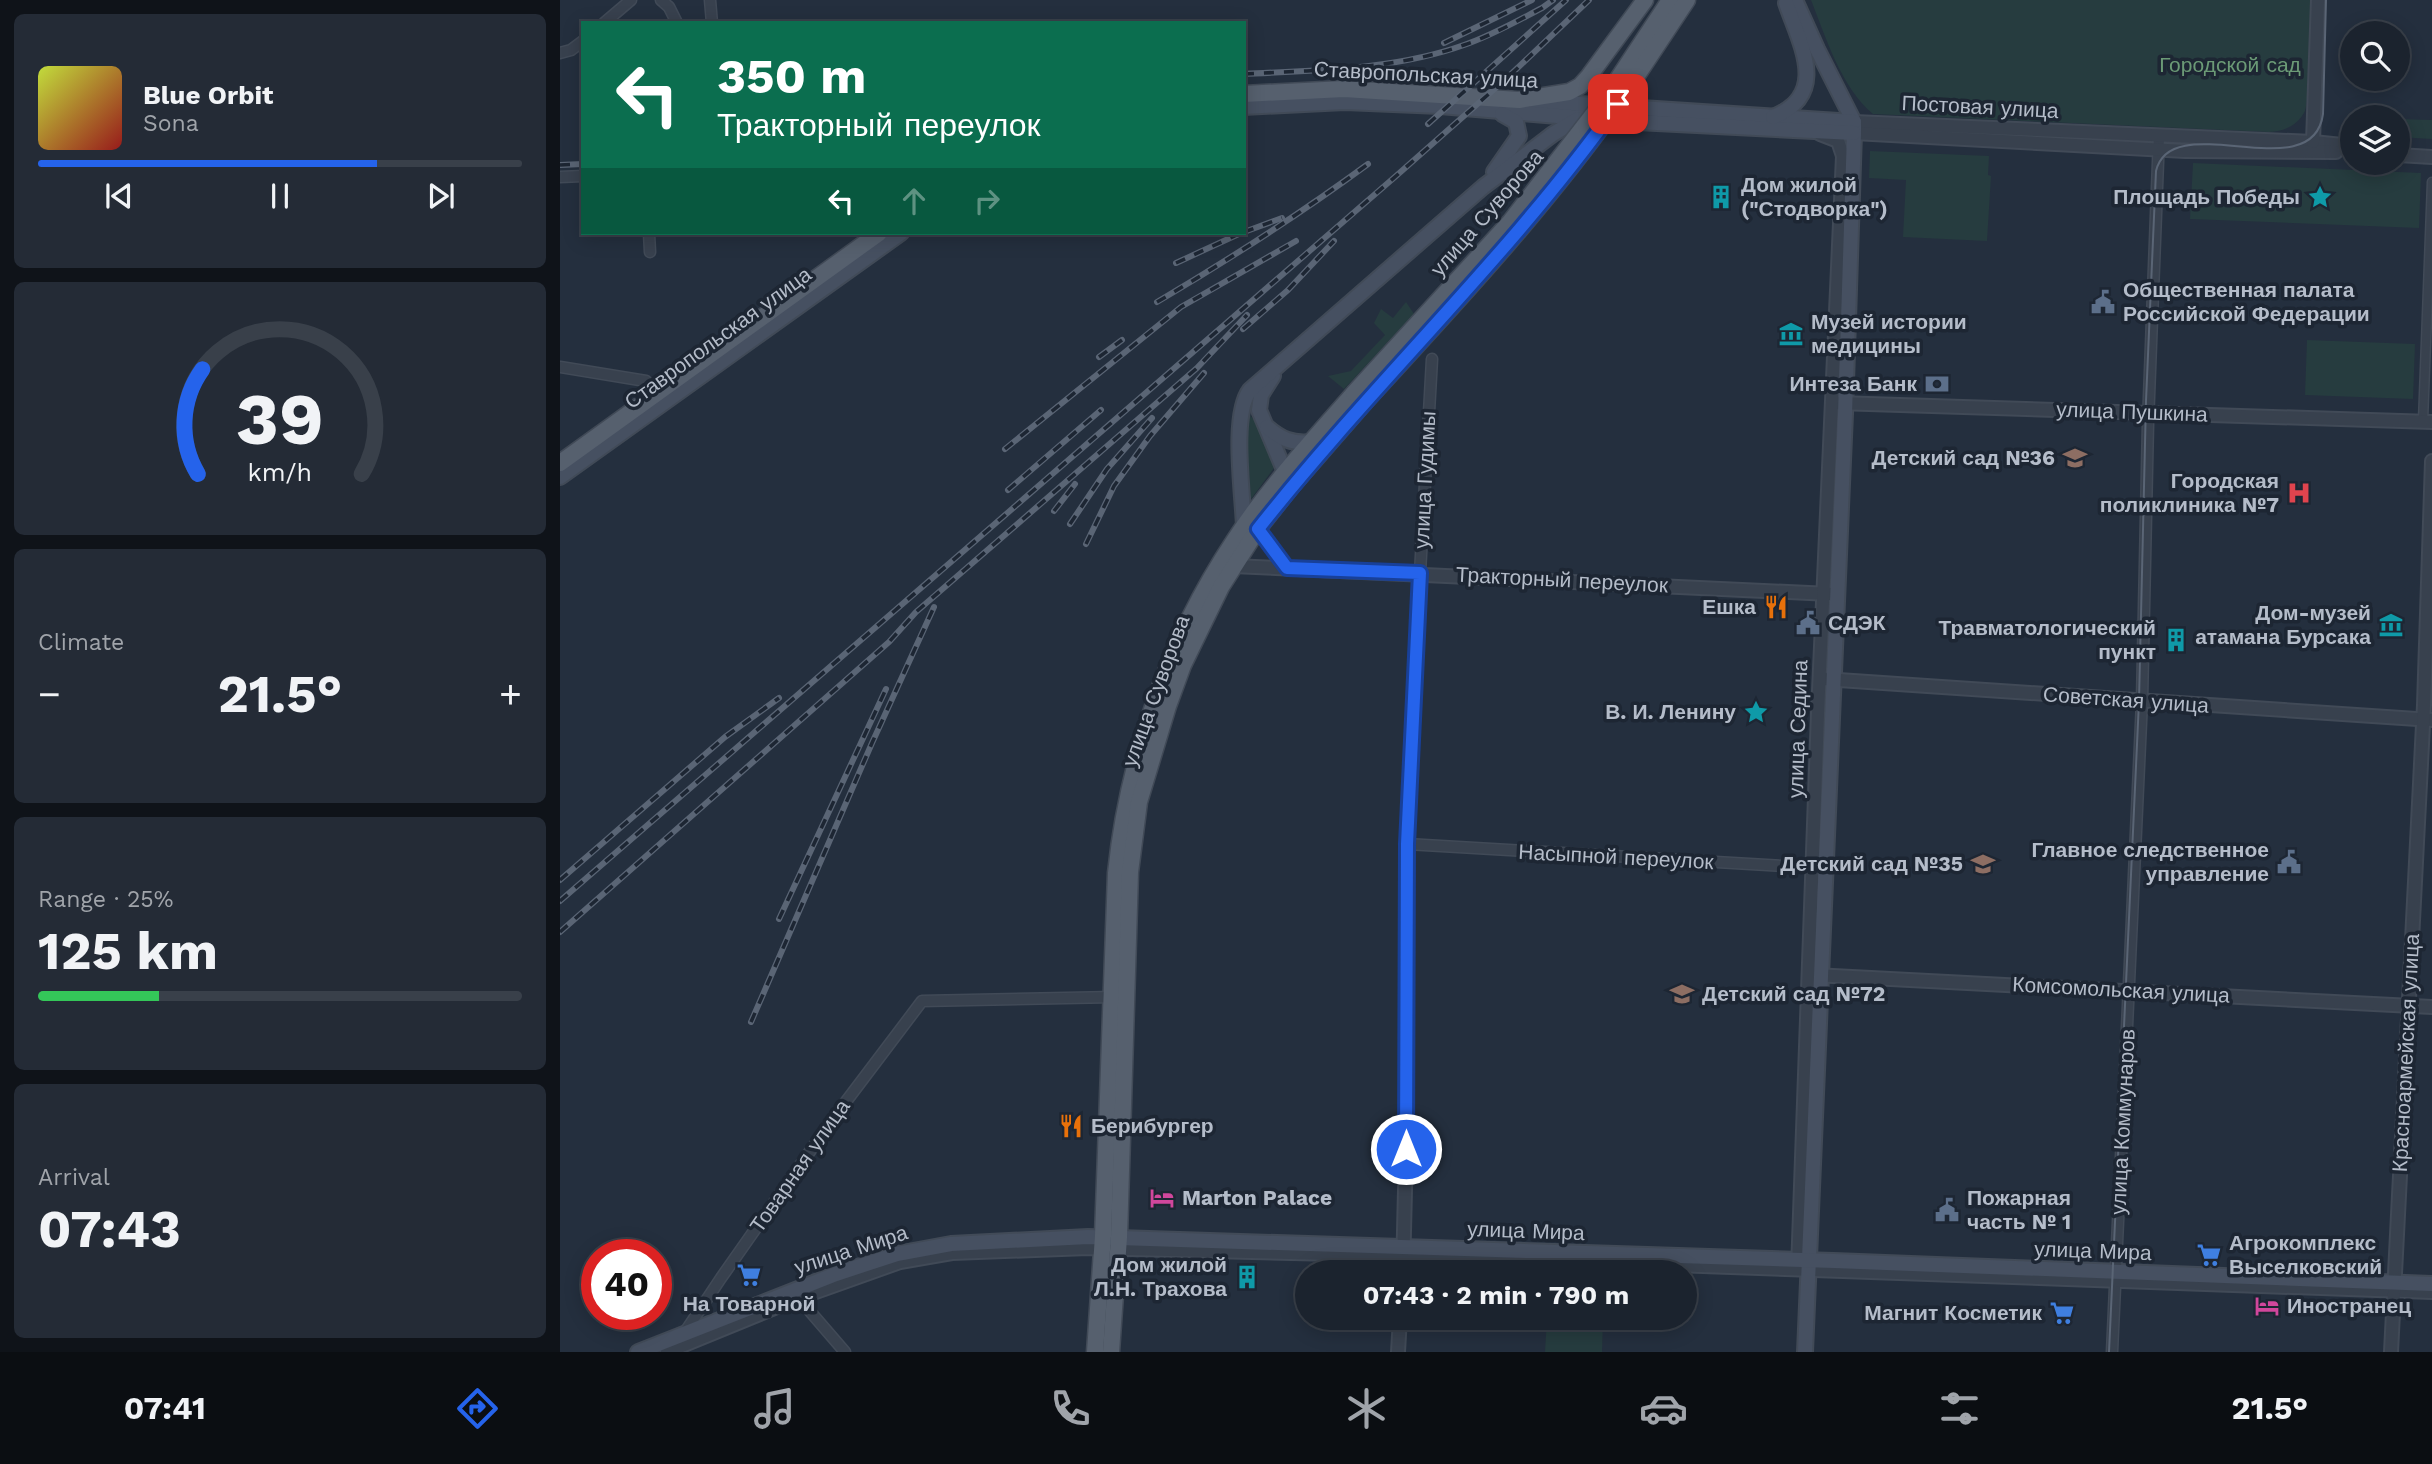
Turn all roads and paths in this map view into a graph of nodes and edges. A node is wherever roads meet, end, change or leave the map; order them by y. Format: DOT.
graph roads {
  1 [pos="631,0"];
  2 [pos="661,0"];
  3 [pos="710,0"];
  4 [pos="1645,0"];
  5 [pos="1670,0"];
  6 [pos="1687,0"];
  7 [pos="1785,0"];
  8 [pos="1795,0"];
  9 [pos="2318,0"];
  10 [pos="606,21"];
  11 [pos="676,21"];
  12 [pos="712,21"];
  13 [pos="581,42"];
  14 [pos="560,53"];
  15 [pos="1246,94"];
  16 [pos="1519,100"];
  17 [pos="1246,107"];
  18 [pos="1606,107"];
  19 [pos="1488,110"];
  20 [pos="1771,117"];
  21 [pos="1579,119"];
  22 [pos="1641,123"];
  23 [pos="1854,128"];
  24 [pos="1806,130"];
  25 [pos="2159,142"];
  26 [pos="2313,142"];
  27 [pos="2340,145"];
  28 [pos="2410,149"];
  29 [pos="2432,150"];
  30 [pos="2340,152"];
  31 [pos="2410,156"];
  32 [pos="2432,157"];
  33 [pos="581,176"];
  34 [pos="560,177"];
  35 [pos="2432,183"];
  36 [pos="1483,187"];
  37 [pos="649,235"];
  38 [pos="876,235"];
  39 [pos="898,235"];
  40 [pos="650,252"];
  41 [pos="1289,355"];
  42 [pos="1432,359"];
  43 [pos="560,367"];
  44 [pos="660,398"];
  45 [pos="1359,398"];
  46 [pos="1839,403"];
  47 [pos="1259,405"];
  48 [pos="1241,410"];
  49 [pos="2148,413"];
  50 [pos="2428,421"];
  51 [pos="1266,426"];
  52 [pos="1311,442"];
  53 [pos="2432,461"];
  54 [pos="560,463"];
  55 [pos="560,477"];
  56 [pos="1288,480"];
  57 [pos="1251,528"];
  58 [pos="1228,563"];
  59 [pos="1287,568"];
  60 [pos="1420,573"];
  61 [pos="1830,594"];
  62 [pos="1827,679"];
  63 [pos="2142,701"];
  64 [pos="2427,719"];
  65 [pos="1407,844"];
  66 [pos="1820,868"];
  67 [pos="1815,975"];
  68 [pos="2129,990"];
  69 [pos="1118,997"];
  70 [pos="2409,1006"];
  71 [pos="2432,1007"];
  72 [pos="1110,1242"];
  73 [pos="1404,1251"];
  74 [pos="1404,1260"];
  75 [pos="1804,1265"];
  76 [pos="2116,1277"];
  77 [pos="2432,1284"];
  78 [pos="2392,1287"];
  79 [pos="2432,1292"];
  80 [pos="796,1295"];
  81 [pos="1399,1330"];
  82 [pos="683,1335"];
  83 [pos="670,1351"];
  84 [pos="638,1352"];
  85 [pos="845,1352"];
  86 [pos="1095,1352"];
  87 [pos="1111,1352"];
  88 [pos="1398,1352"];
  89 [pos="1805,1352"];
  90 [pos="2112,1352"];
  91 [pos="2390,1352"];
  1 -- 10 [label="street"];
  2 -- 11 [label="street"];
  3 -- 12 [label="street"];
  4 -- 16 [label="main road"];
  5 -- 45 [label="main road, улица Суворова, bridge"];
  6 -- 45 [label="main road, улица Суворова, bridge"];
  7 -- 20 [label="main road"];
  8 -- 23 [label="main road"];
  9 -- 26 [label="street"];
  13 -- 14 [label="street"];
  15 -- 16 [label="main road, Ставропольская улица"];
  16 -- 18 [label="main road, Ставропольская улица"];
  17 -- 19 [label="main road, Ставропольская улица"];
  18 -- 20 [label="main road, Постовая улица"];
  19 -- 21 [label="main road, Ставропольская улица"];
  19 -- 36 [label="main road, Ставропольская улица"];
  20 -- 23 [label="main road, Постовая улица"];
  21 -- 22 [label="main road, Ставропольская улица"];
  21 -- 36 [label="main road"];
  22 -- 24 [label="main road, Постовая улица"];
  23 -- 24 [label="main road, Постовая улица"];
  23 -- 25 [label="street, Постовая улица"];
  23 -- 46 [label="main road, улица Седина"];
  24 -- 46 [label="street, улица Седина"];
  25 -- 26 [label="street, Постовая улица"];
  25 -- 30 [label="street, Постовая улица"];
  25 -- 49 [label="street, улица Коммунаров"];
  26 -- 27 [label="street, Постовая улица"];
  28 -- 29 [label="street"];
  31 -- 32 [label="street"];
  33 -- 34 [label="street"];
  35 -- 50 [label="street"];
  36 -- 41 [label="main road, улица Суворова"];
  37 -- 40 [label="street"];
  38 -- 44 [label="main road, Ставропольская улица"];
  39 -- 44 [label="main road, Ставропольская улица"];
  41 -- 47 [label="main road"];
  41 -- 48 [label="main road, улица Суворова"];
  42 -- 60 [label="street, улица Гудимы"];
  43 -- 44 [label="street"];
  44 -- 54 [label="main road, Ставропольская улица"];
  44 -- 55 [label="main road, Ставропольская улица"];
  45 -- 52 [label="main road, улица Суворова"];
  45 -- 56 [label="main road, улица Суворова"];
  46 -- 49 [label="street, улица Пушкина"];
  46 -- 61 [label="main road, улица Седина"];
  47 -- 48 [label="main road"];
  47 -- 51 [label="main road"];
  48 -- 57 [label="main road"];
  49 -- 50 [label="street, улица Пушкина"];
  49 -- 63 [label="street, улица Коммунаров"];
  51 -- 52 [label="main road"];
  51 -- 56 [label="main road"];
  52 -- 56 [label="main road, улица Суворова"];
  53 -- 64 [label="street, Красноармейская улица"];
  56 -- 57 [label="main road, улица Суворова"];
  57 -- 58 [label="main road, улица Суворова"];
  57 -- 59 [label="street"];
  58 -- 59 [label="street, Тракторный переулок"];
  58 -- 69 [label="main road, улица Суворова"];
  59 -- 60 [label="street, Тракторный переулок"];
  60 -- 61 [label="street, Тракторный переулок"];
  60 -- 65 [label="street, улица Гудимы"];
  61 -- 62 [label="main road, улица Седина"];
  62 -- 63 [label="street, Советская улица"];
  62 -- 66 [label="main road, улица Седина"];
  63 -- 64 [label="street, Советская улица"];
  63 -- 68 [label="street, улица Коммунаров"];
  64 -- 70 [label="street, Красноармейская улица"];
  65 -- 66 [label="street, Насыпной переулок"];
  65 -- 73 [label="street, улица Гудимы"];
  66 -- 67 [label="main road, улица Седина"];
  67 -- 68 [label="street, Комсомольская улица"];
  67 -- 75 [label="main road, улица Седина"];
  68 -- 70 [label="street, Комсомольская улица"];
  68 -- 76 [label="street, улица Коммунаров"];
  69 -- 72 [label="main road, улица Суворова"];
  69 -- 82 [label="street, Товарная улица"];
  70 -- 71 [label="street, Комсомольская улица"];
  70 -- 78 [label="street, Красноармейская улица"];
  72 -- 73 [label="main road, улица Мира"];
  72 -- 80 [label="main road, улица Мира"];
  72 -- 86 [label="main road, улица Суворова"];
  72 -- 87 [label="main road, улица Суворова"];
  73 -- 74 [label="street, улица Гудимы"];
  73 -- 75 [label="main road, улица Мира"];
  75 -- 76 [label="main road, улица Мира"];
  75 -- 89 [label="main road, улица Седина"];
  76 -- 78 [label="main road, улица Мира"];
  76 -- 90 [label="street, улица Коммунаров"];
  77 -- 78 [label="main road, улица Мира"];
  78 -- 79 [label="street, улица Мира"];
  78 -- 91 [label="street, Красноармейская улица"];
  80 -- 82 [label="main road, улица Мира"];
  80 -- 83 [label="street, улица Мира"];
  80 -- 85 [label="street"];
  81 -- 88 [label="street"];
  82 -- 83 [label="street"];
  82 -- 84 [label="main road, улица Мира"];
}
